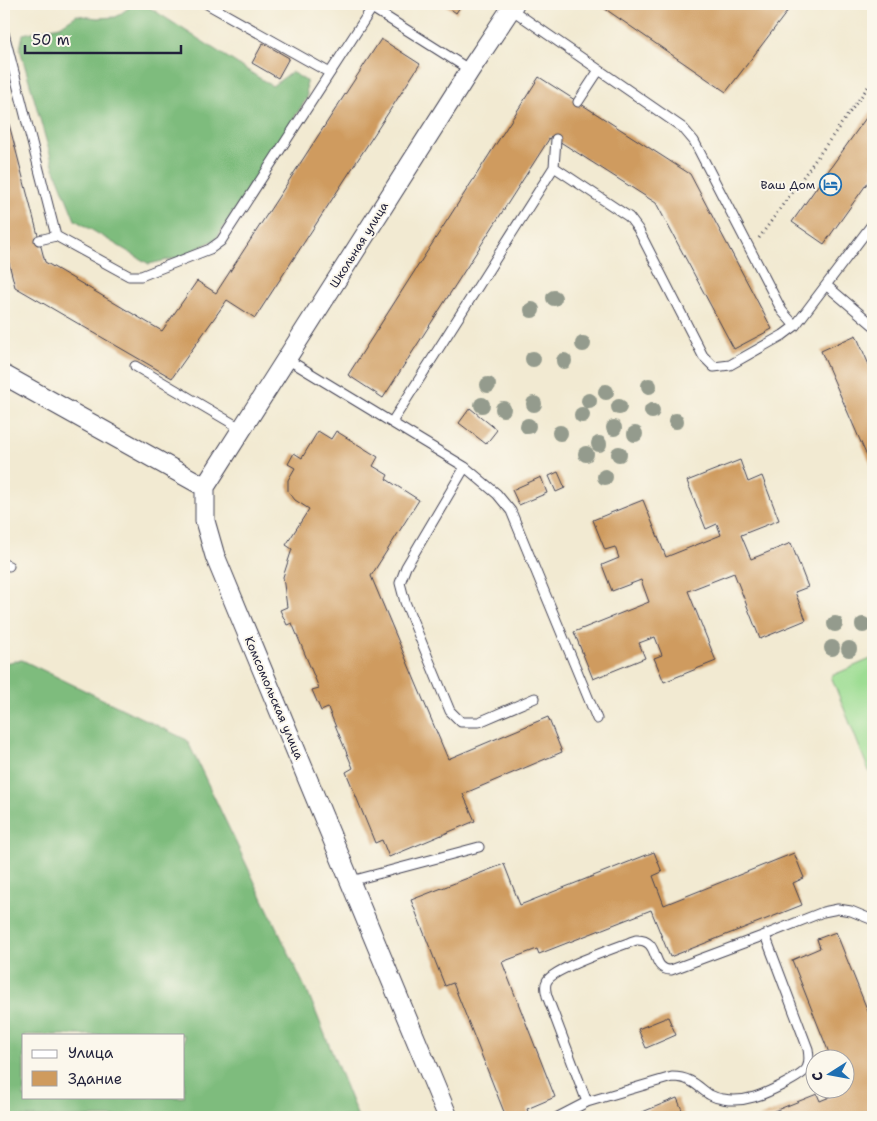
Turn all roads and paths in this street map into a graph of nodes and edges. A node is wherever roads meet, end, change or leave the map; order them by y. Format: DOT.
graph roads {
  1 [pos="208,4"];
  2 [pos="373,6"];
  3 [pos="513,6"];
  4 [pos="4,33"];
  5 [pos="470,70"];
  6 [pos="599,70"];
  7 [pos="330,73"];
  8 [pos="873,80"];
  9 [pos="578,102"];
  10 [pos="556,138"];
  11 [pos="554,168"];
  12 [pos="873,223"];
  13 [pos="56,236"];
  14 [pos="40,240"];
  15 [pos="751,250"];
  16 [pos="826,285"];
  17 [pos="873,324"];
  18 [pos="795,326"];
  19 [pos="288,359"];
  20 [pos="135,366"];
  21 [pos="4,375"];
  22 [pos="392,422"];
  23 [pos="242,429"];
  24 [pos="465,467"];
  25 [pos="205,487"];
  26 [pos="535,698"];
  27 [pos="597,719"];
  28 [pos="479,847"];
  29 [pos="351,881"];
  30 [pos="873,920"];
  31 [pos="765,935"];
  32 [pos="587,1102"];
  33 [pos="448,1117"];
  34 [pos="558,1117"];
  1 -- 7 [label="lane"];
  2 -- 5 [label="lane"];
  2 -- 7 [label="lane"];
  3 -- 5 [label="street, Школьная улица"];
  3 -- 6 [label="lane"];
  4 -- 13 [label="lane"];
  5 -- 19 [label="street, Школьная улица"];
  6 -- 9 [label="lane"];
  6 -- 15 [label="lane"];
  7 -- 13 [label="lane"];
  8 -- 15 [label="path"];
  10 -- 11 [label="lane"];
  11 -- 18 [label="lane"];
  11 -- 22 [label="lane"];
  12 -- 16 [label="lane"];
  13 -- 14 [label="lane"];
  15 -- 18 [label="lane"];
  16 -- 17 [label="lane"];
  16 -- 18 [label="lane"];
  19 -- 22 [label="lane"];
  19 -- 23 [label="street, Школьная улица"];
  20 -- 23 [label="lane"];
  21 -- 25 [label="street"];
  22 -- 24 [label="lane"];
  23 -- 25 [label="street, Школьная улица"];
  24 -- 26 [label="lane"];
  24 -- 27 [label="lane"];
  25 -- 29 [label="street, Комсомольская улица"];
  28 -- 29 [label="lane"];
  29 -- 33 [label="street, Комсомольская улица"];
  30 -- 31 [label="lane"];
  31 -- 32 [label="lane"];
  31 -- 32 [label="lane"];
  32 -- 34 [label="lane"];
}
